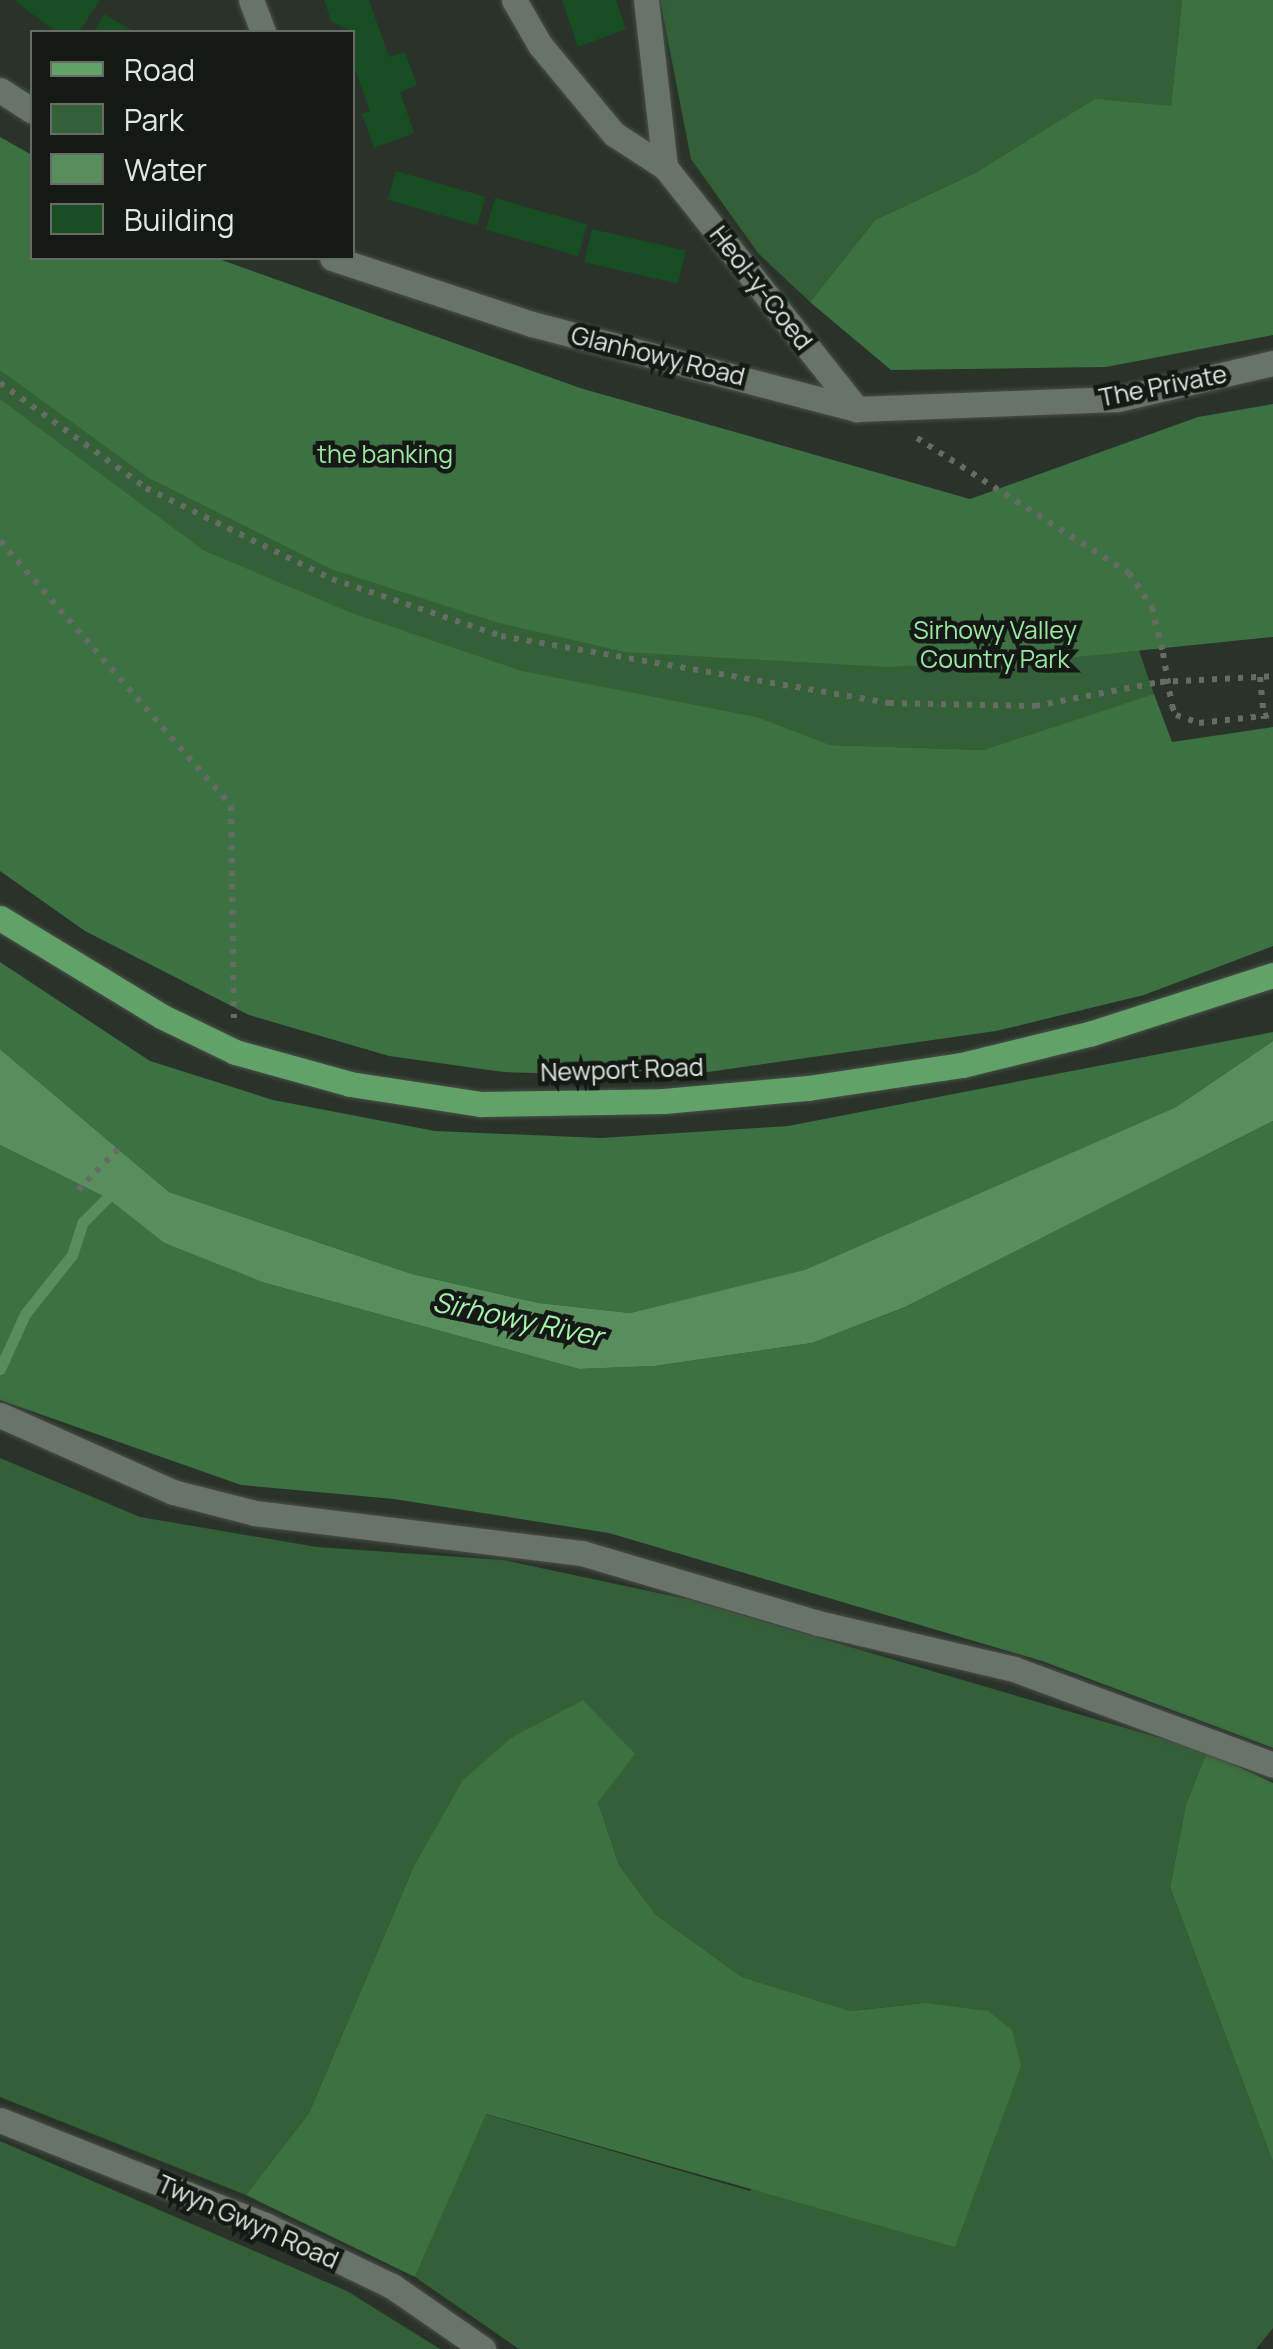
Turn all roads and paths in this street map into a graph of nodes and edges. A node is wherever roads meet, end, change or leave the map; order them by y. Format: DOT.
graph roads {
  1 [pos="251,0"];
  2 [pos="514,0"];
  3 [pos="646,0"];
  4 [pos="262,30"];
  5 [pos="0,90"];
  6 [pos="30,110"];
  7 [pos="665,167"];
  8 [pos="341,260"];
  9 [pos="1273,363"];
  10 [pos="0,383"];
  11 [pos="992,408"];
  12 [pos="863,409"];
  13 [pos="0,541"];
  14 [pos="1273,676"];
  15 [pos="1260,677"];
  16 [pos="1273,715"];
  17 [pos="1264,719"];
  18 [pos="0,918"];
  19 [pos="1273,974"];
  20 [pos="235,1052"];
  21 [pos="120,1147"];
  22 [pos="78,1190"];
  23 [pos="0,1415"];
  24 [pos="1273,1766"];
  25 [pos="0,2120"];
  26 [pos="483,2349"];
  1 -- 4 [label="street"];
  2 -- 7 [label="street"];
  3 -- 7 [label="street"];
  5 -- 6 [label="street"];
  7 -- 12 [label="street, Heol-y-Coed"];
  8 -- 12 [label="street, Glanhowy Road"];
  9 -- 11 [label="street, The Private"];
  10 -- 15 [label="path"];
  11 -- 12 [label="street, Glanhowy Road"];
  12 -- 17 [label="path, bridge"];
  13 -- 20 [label="path"];
  14 -- 15 [label="path"];
  15 -- 17 [label="path"];
  16 -- 17 [label="path"];
  18 -- 20 [label="main road, Newport Road"];
  19 -- 20 [label="main road, Newport Road"];
  21 -- 22 [label="path"];
  23 -- 24 [label="street"];
  25 -- 26 [label="street, Twyn Gwyn Road"];
}
